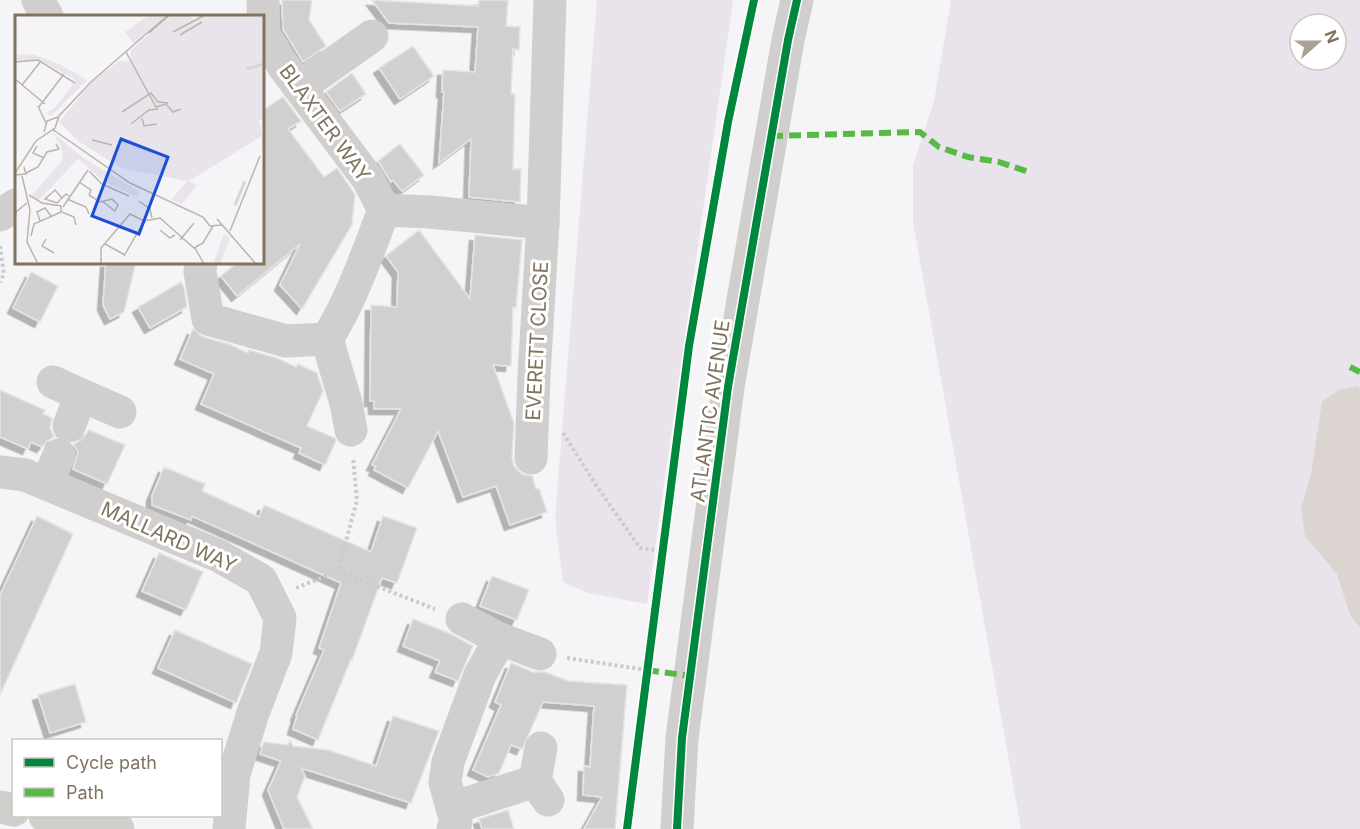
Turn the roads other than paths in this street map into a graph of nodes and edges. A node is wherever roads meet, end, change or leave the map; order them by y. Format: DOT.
graph roads {
  1 [pos="38,0"];
  2 [pos="262,0"];
  3 [pos="550,0"];
  4 [pos="797,0"];
  5 [pos="46,15"];
  6 [pos="263,15"];
  7 [pos="264,34"];
  8 [pos="372,36"];
  9 [pos="282,79"];
  10 [pos="15,206"];
  11 [pos="384,210"];
  12 [pos="0,215"];
  13 [pos="543,224"];
  14 [pos="201,264"];
  15 [pos="327,339"];
  16 [pos="120,412"];
  17 [pos="351,430"];
  18 [pos="59,455"];
  19 [pos="531,458"];
  20 [pos="0,472"];
  21 [pos="462,619"];
  22 [pos="500,639"];
  23 [pos="540,654"];
  24 [pos="541,748"];
  25 [pos="51,817"];
  26 [pos="453,818"];
  27 [pos="118,829"];
  28 [pos="229,829"];
  29 [pos="677,829"];
  1 -- 5 [label="street"];
  2 -- 6 [label="street, BLAXTER WAY"];
  3 -- 13 [label="street, EVERETT CLOSE"];
  4 -- 29 [label="street, ATLANTIC AVENUE"];
  7 -- 9 [label="street, BLAXTER WAY"];
  8 -- 9 [label="street"];
  9 -- 11 [label="street, BLAXTER WAY"];
  10 -- 12 [label="street"];
  11 -- 13 [label="street"];
  11 -- 15 [label="street"];
  13 -- 19 [label="street, EVERETT CLOSE"];
  14 -- 15 [label="street"];
  15 -- 17 [label="street"];
  16 -- 18 [label="street"];
  18 -- 20 [label="street, MALLARD WAY"];
  18 -- 28 [label="street, MALLARD WAY"];
  21 -- 22 [label="street"];
  22 -- 23 [label="street"];
  22 -- 26 [label="street"];
  24 -- 26 [label="street"];
  25 -- 27 [label="street"];
}
